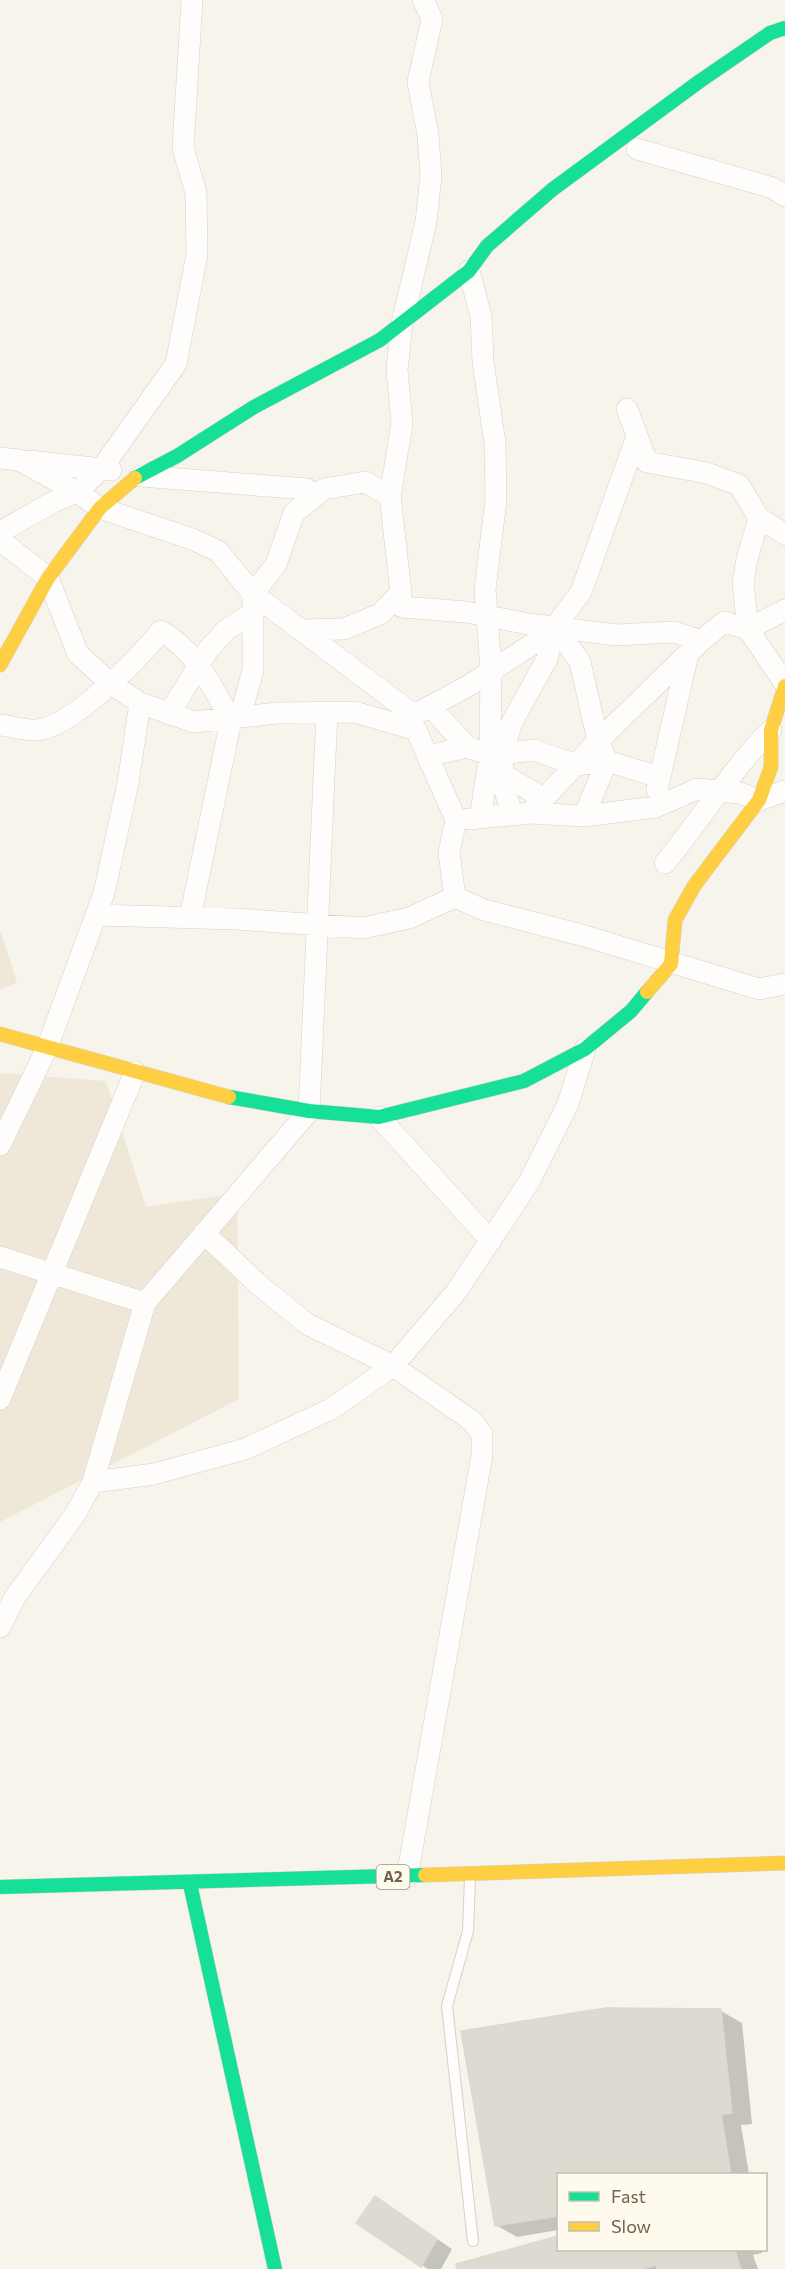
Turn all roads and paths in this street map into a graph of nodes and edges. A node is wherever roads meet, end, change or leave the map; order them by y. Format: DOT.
graph roads {
  1 [pos="192,0"];
  2 [pos="423,0"];
  3 [pos="785,28"];
  4 [pos="637,149"];
  5 [pos="785,196"];
  6 [pos="469,271"];
  7 [pos="402,323"];
  8 [pos="627,409"];
  9 [pos="637,436"];
  10 [pos="10,459"];
  11 [pos="102,468"];
  12 [pos="139,476"];
  13 [pos="306,489"];
  14 [pos="77,492"];
  15 [pos="390,496"];
  16 [pos="100,508"];
  17 [pos="759,518"];
  18 [pos="0,532"];
  19 [pos="785,534"];
  20 [pos="0,540"];
  21 [pos="48,578"];
  22 [pos="253,603"];
  23 [pos="402,607"];
  24 [pos="785,610"];
  25 [pos="487,618"];
  26 [pos="555,626"];
  27 [pos="748,628"];
  28 [pos="302,630"];
  29 [pos="695,647"];
  30 [pos="0,665"];
  31 [pos="200,666"];
  32 [pos="491,670"];
  33 [pos="110,682"];
  34 [pos="785,685"];
  35 [pos="140,703"];
  36 [pos="244,703"];
  37 [pos="430,706"];
  38 [pos="327,712"];
  39 [pos="169,714"];
  40 [pos="231,720"];
  41 [pos="0,725"];
  42 [pos="771,730"];
  43 [pos="598,741"];
  44 [pos="467,747"];
  45 [pos="428,756"];
  46 [pos="498,761"];
  47 [pos="607,761"];
  48 [pos="576,765"];
  49 [pos="659,777"];
  50 [pos="718,791"];
  51 [pos="785,791"];
  52 [pos="759,800"];
  53 [pos="656,807"];
  54 [pos="528,808"];
  55 [pos="584,816"];
  56 [pos="480,818"];
  57 [pos="456,820"];
  58 [pos="665,863"];
  59 [pos="454,897"];
  60 [pos="96,915"];
  61 [pos="190,918"];
  62 [pos="319,925"];
  63 [pos="671,964"];
  64 [pos="785,984"];
  65 [pos="0,1034"];
  66 [pos="47,1048"];
  67 [pos="585,1049"];
  68 [pos="135,1072"];
  69 [pos="309,1112"];
  70 [pos="379,1117"];
  71 [pos="0,1145"];
  72 [pos="204,1233"];
  73 [pos="490,1241"];
  74 [pos="0,1257"];
  75 [pos="53,1274"];
  76 [pos="145,1303"];
  77 [pos="393,1366"];
  78 [pos="0,1399"];
  79 [pos="93,1482"];
  80 [pos="0,1626"];
  81 [pos="785,1863"];
  82 [pos="470,1875"];
  83 [pos="407,1877"];
  84 [pos="190,1884"];
  85 [pos="0,1887"];
  86 [pos="473,2241"];
  87 [pos="276,2269"];
  1 -- 11 [label="street"];
  2 -- 7 [label="street"];
  3 -- 6 [label="main road"];
  4 -- 5 [label="street"];
  6 -- 7 [label="main road"];
  6 -- 25 [label="street"];
  7 -- 12 [label="main road"];
  7 -- 15 [label="street"];
  8 -- 9 [label="street"];
  9 -- 17 [label="street"];
  9 -- 26 [label="street"];
  10 -- 11 [label="street"];
  10 -- 14 [label="street"];
  11 -- 12 [label="street"];
  11 -- 14 [label="street"];
  12 -- 13 [label="street"];
  12 -- 16 [label="main road"];
  14 -- 16 [label="street"];
  14 -- 18 [label="street"];
  15 -- 22 [label="street"];
  15 -- 28 [label="street"];
  16 -- 21 [label="main road"];
  16 -- 22 [label="street"];
  17 -- 19 [label="street"];
  17 -- 27 [label="street"];
  20 -- 21 [label="street"];
  21 -- 30 [label="main road"];
  21 -- 33 [label="street"];
  22 -- 28 [label="street"];
  22 -- 31 [label="street"];
  22 -- 36 [label="street"];
  23 -- 25 [label="street"];
  24 -- 27 [label="street"];
  25 -- 26 [label="street"];
  25 -- 32 [label="street"];
  26 -- 29 [label="street"];
  26 -- 32 [label="street"];
  26 -- 43 [label="street"];
  26 -- 46 [label="street"];
  27 -- 29 [label="street"];
  27 -- 34 [label="street"];
  28 -- 37 [label="street"];
  29 -- 43 [label="street"];
  29 -- 49 [label="street"];
  31 -- 33 [label="street"];
  31 -- 39 [label="street"];
  31 -- 40 [label="street"];
  32 -- 37 [label="street"];
  32 -- 46 [label="street"];
  33 -- 35 [label="street"];
  33 -- 41 [label="street"];
  34 -- 42 [label="main road"];
  35 -- 39 [label="street"];
  35 -- 60 [label="street"];
  37 -- 44 [label="street"];
  38 -- 40 [label="street"];
  38 -- 45 [label="street"];
  38 -- 62 [label="street"];
  39 -- 40 [label="street"];
  40 -- 61 [label="street"];
  42 -- 50 [label="street"];
  42 -- 52 [label="main road"];
  43 -- 47 [label="street"];
  43 -- 48 [label="street"];
  44 -- 45 [label="street"];
  44 -- 46 [label="street"];
  45 -- 57 [label="street"];
  46 -- 48 [label="street"];
  46 -- 54 [label="street"];
  46 -- 54 [label="street"];
  46 -- 56 [label="street"];
  47 -- 48 [label="street"];
  47 -- 49 [label="street"];
  47 -- 55 [label="street"];
  48 -- 54 [label="street"];
  49 -- 53 [label="street"];
  50 -- 52 [label="street"];
  50 -- 53 [label="street"];
  50 -- 58 [label="street"];
  51 -- 52 [label="street"];
  52 -- 63 [label="main road"];
  53 -- 55 [label="street"];
  54 -- 55 [label="street"];
  54 -- 56 [label="street"];
  56 -- 57 [label="street"];
  57 -- 59 [label="street"];
  59 -- 62 [label="street"];
  59 -- 63 [label="street"];
  60 -- 61 [label="street"];
  60 -- 66 [label="street"];
  61 -- 62 [label="street"];
  62 -- 69 [label="street"];
  63 -- 64 [label="street"];
  63 -- 67 [label="main road"];
  65 -- 66 [label="main road"];
  66 -- 68 [label="main road"];
  66 -- 71 [label="street"];
  67 -- 70 [label="main road"];
  67 -- 73 [label="street"];
  68 -- 69 [label="main road"];
  68 -- 75 [label="street"];
  69 -- 70 [label="main road"];
  69 -- 72 [label="street"];
  70 -- 73 [label="street"];
  72 -- 76 [label="street"];
  72 -- 77 [label="street"];
  73 -- 77 [label="street"];
  74 -- 75 [label="street"];
  75 -- 76 [label="street"];
  75 -- 78 [label="street"];
  76 -- 79 [label="street"];
  77 -- 79 [label="street"];
  77 -- 83 [label="street"];
  79 -- 80 [label="street"];
  81 -- 82 [label="main road, A2"];
  82 -- 83 [label="main road, A2"];
  82 -- 86 [label="lane"];
  83 -- 84 [label="main road, A2"];
  84 -- 85 [label="main road, A2"];
  84 -- 87 [label="main road"];
}
